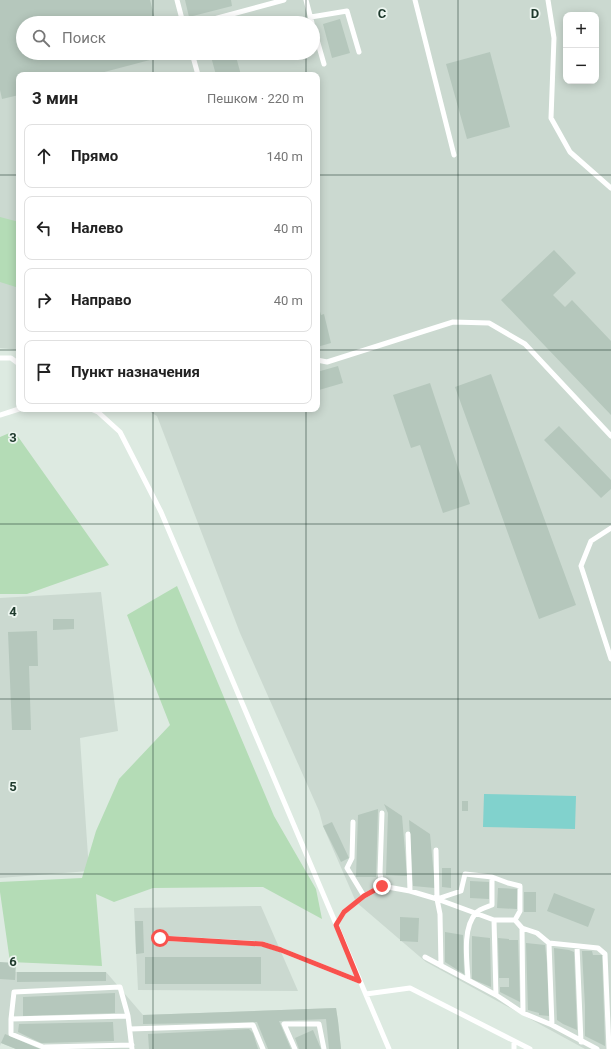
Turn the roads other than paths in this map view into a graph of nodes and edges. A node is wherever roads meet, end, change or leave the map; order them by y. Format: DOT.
graph roads {
  1 [pos="177,0"];
  2 [pos="284,0"];
  3 [pos="306,0"];
  4 [pos="415,0"];
  5 [pos="548,0"];
  6 [pos="181,16"];
  7 [pos="225,16"];
  8 [pos="310,16"];
  9 [pos="320,18"];
  10 [pos="320,50"];
  11 [pos="358,52"];
  12 [pos="194,60"];
  13 [pos="324,64"];
  14 [pos="197,72"];
  15 [pos="454,155"];
  16 [pos="611,188"];
  17 [pos="0,358"];
  18 [pos="320,361"];
  19 [pos="16,362"];
  20 [pos="16,410"];
  21 [pos="98,412"];
  22 [pos="0,415"];
  23 [pos="611,436"];
  24 [pos="611,528"];
  25 [pos="611,658"];
  26 [pos="382,812"];
  27 [pos="353,822"];
  28 [pos="408,834"];
  29 [pos="436,850"];
  30 [pos="492,877"];
  31 [pos="382,886"];
  32 [pos="410,891"];
  33 [pos="364,896"];
  34 [pos="437,899"];
  35 [pos="476,912"];
  36 [pos="494,920"];
  37 [pos="515,920"];
  38 [pos="336,925"];
  39 [pos="522,928"];
  40 [pos="160,938"];
  41 [pos="549,943"];
  42 [pos="577,946"];
  43 [pos="425,957"];
  44 [pos="441,966"];
  45 [pos="468,980"];
  46 [pos="359,981"];
  47 [pos="366,994"];
  48 [pos="496,995"];
  49 [pos="523,1013"];
  50 [pos="128,1016"];
  51 [pos="11,1019"];
  52 [pos="552,1025"];
  53 [pos="130,1029"];
  54 [pos="514,1041"];
  55 [pos="582,1042"];
  56 [pos="132,1047"];
  57 [pos="46,1048"];
  58 [pos="263,1049"];
  59 [pos="295,1049"];
  60 [pos="324,1049"];
  61 [pos="389,1049"];
  62 [pos="514,1049"];
  63 [pos="530,1049"];
  64 [pos="597,1049"];
  65 [pos="609,1049"];
  1 -- 6 [label="lane"];
  2 -- 7 [label="lane"];
  3 -- 8 [label="lane"];
  4 -- 15 [label="lane"];
  5 -- 16 [label="lane"];
  9 -- 11 [label="lane"];
  10 -- 13 [label="lane"];
  12 -- 14 [label="lane"];
  17 -- 19 [label="lane"];
  18 -- 23 [label="lane"];
  20 -- 22 [label="lane"];
  21 -- 38 [label="lane"];
  24 -- 25 [label="lane"];
  26 -- 31 [label="lane"];
  27 -- 33 [label="lane"];
  28 -- 32 [label="lane"];
  29 -- 34 [label="lane"];
  30 -- 34 [label="lane"];
  30 -- 35 [label="lane"];
  30 -- 37 [label="lane"];
  31 -- 32 [label="lane"];
  31 -- 33 [label="lane"];
  32 -- 34 [label="lane"];
  33 -- 38 [label="lane"];
  34 -- 35 [label="lane"];
  34 -- 44 [label="lane"];
  35 -- 36 [label="lane"];
  35 -- 45 [label="lane"];
  36 -- 37 [label="lane"];
  36 -- 48 [label="lane"];
  37 -- 39 [label="lane"];
  38 -- 46 [label="lane"];
  39 -- 41 [label="lane"];
  39 -- 49 [label="lane"];
  40 -- 46 [label="lane"];
  41 -- 42 [label="lane"];
  41 -- 52 [label="lane"];
  42 -- 55 [label="lane"];
  42 -- 65 [label="lane"];
  43 -- 44 [label="lane"];
  44 -- 45 [label="lane"];
  45 -- 48 [label="lane"];
  46 -- 47 [label="lane"];
  47 -- 54 [label="lane"];
  47 -- 61 [label="lane"];
  48 -- 49 [label="lane"];
  49 -- 52 [label="lane"];
  50 -- 51 [label="lane"];
  50 -- 51 [label="lane"];
  50 -- 53 [label="lane"];
  51 -- 57 [label="lane"];
  52 -- 55 [label="lane"];
  53 -- 56 [label="lane"];
  53 -- 58 [label="lane"];
  54 -- 62 [label="lane"];
  54 -- 63 [label="lane"];
  55 -- 64 [label="lane"];
  56 -- 57 [label="lane"];
  59 -- 60 [label="lane"];
}
